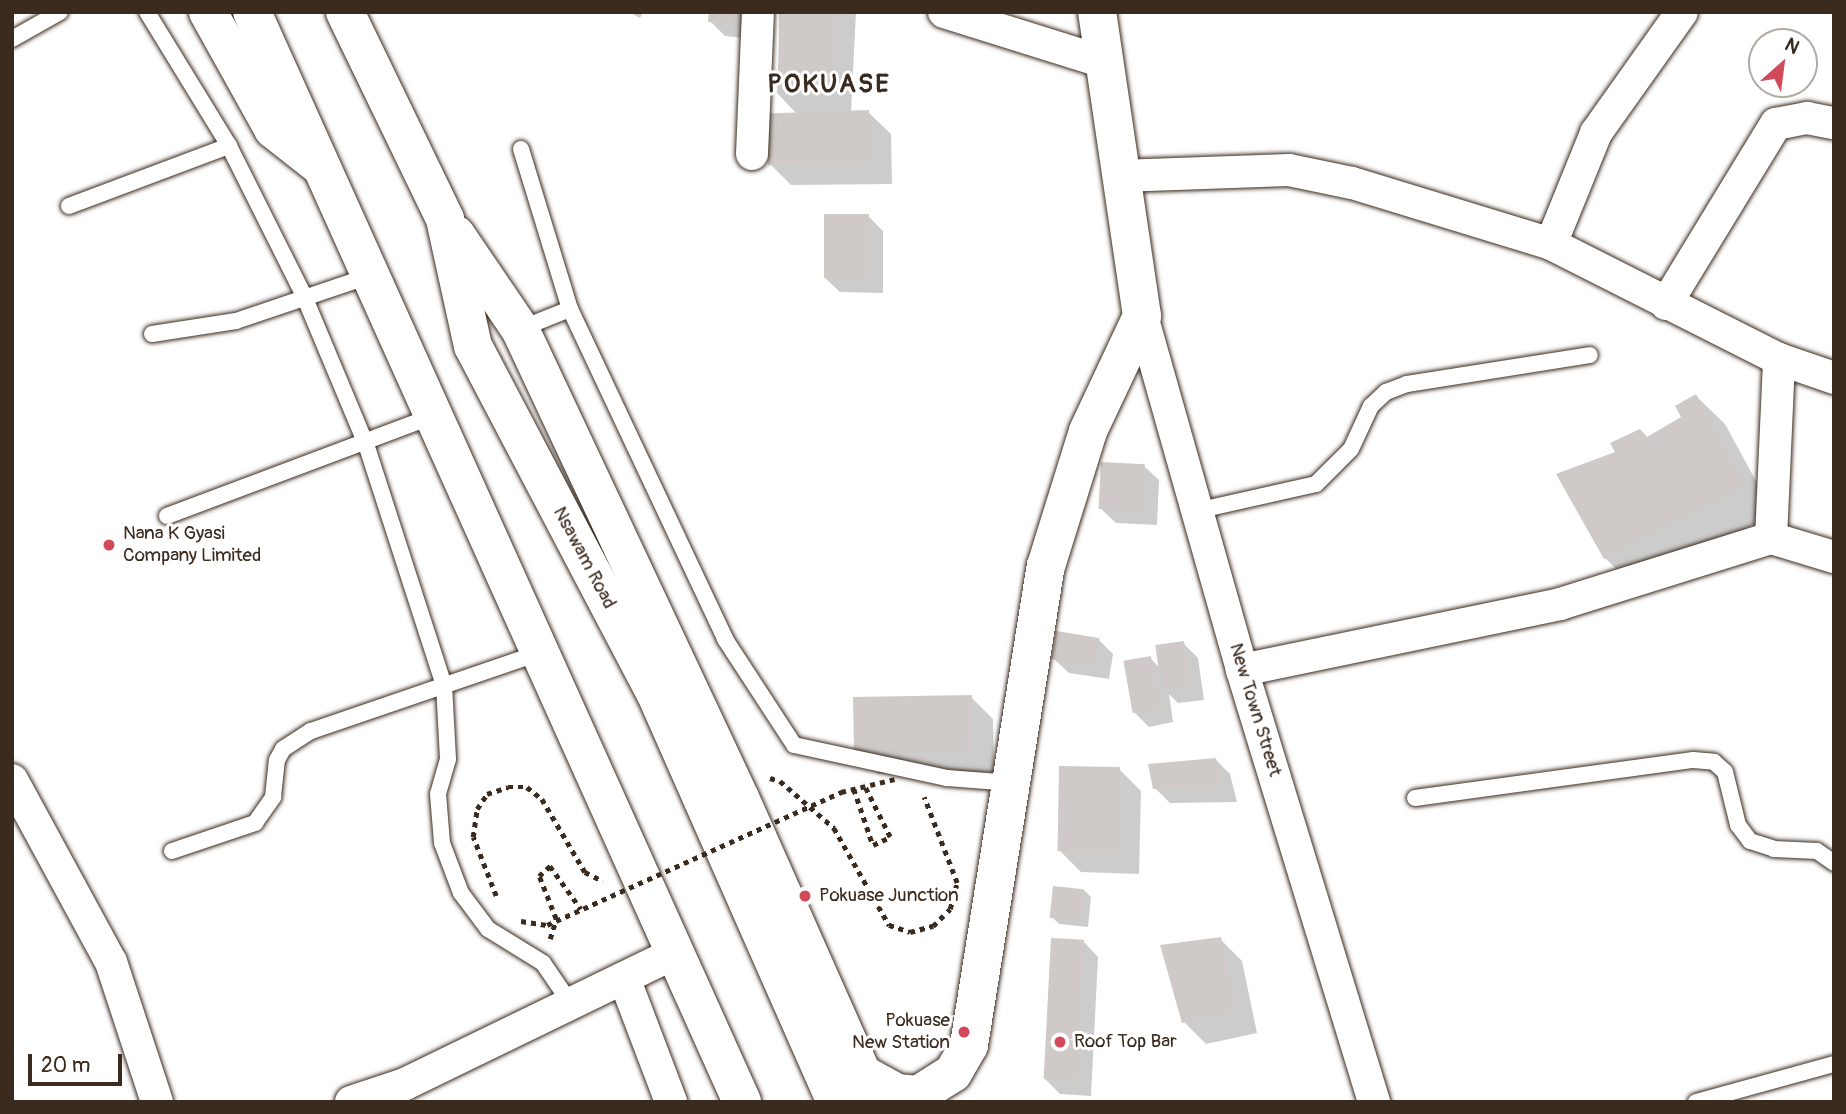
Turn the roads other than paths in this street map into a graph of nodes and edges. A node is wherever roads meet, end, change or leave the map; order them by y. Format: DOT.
graph roads {
  1 [pos="60,12"];
  2 [pos="147,12"];
  3 [pos="208,12"];
  4 [pos="252,12"];
  5 [pos="345,12"];
  6 [pos="758,12"];
  7 [pos="944,12"];
  8 [pos="1097,12"];
  9 [pos="1682,12"];
  10 [pos="12,39"];
  11 [pos="1104,62"];
  12 [pos="1833,123"];
  13 [pos="229,146"];
  14 [pos="522,149"];
  15 [pos="752,154"];
  16 [pos="320,166"];
  17 [pos="1119,176"];
  18 [pos="69,206"];
  19 [pos="445,219"];
  20 [pos="1551,244"];
  21 [pos="372,275"];
  22 [pos="304,296"];
  23 [pos="1667,304"];
  24 [pos="570,309"];
  25 [pos="1142,316"];
  26 [pos="520,329"];
  27 [pos="152,334"];
  28 [pos="1590,355"];
  29 [pos="1779,359"];
  30 [pos="1834,379"];
  31 [pos="434,416"];
  32 [pos="366,444"];
  33 [pos="1196,511"];
  34 [pos="167,516"];
  35 [pos="1771,538"];
  36 [pos="1834,557"];
  37 [pos="539,653"];
  38 [pos="1242,670"];
  39 [pos="444,685"];
  40 [pos="12,780"];
  41 [pos="1014,783"];
  42 [pos="1415,797"];
  43 [pos="172,851"];
  44 [pos="1834,863"];
  45 [pos="677,952"];
  46 [pos="624,978"];
  47 [pos="571,1004"];
  48 [pos="969,1045"];
  49 [pos="1834,1064"];
  50 [pos="868,1087"];
  51 [pos="410,1093"];
  52 [pos="157,1102"];
  53 [pos="351,1102"];
  54 [pos="671,1102"];
  55 [pos="742,1102"];
  56 [pos="836,1102"];
  57 [pos="962,1102"];
  58 [pos="1374,1102"];
  59 [pos="1696,1102"];
  1 -- 10 [label="lane"];
  2 -- 13 [label="lane"];
  3 -- 16 [label="main road"];
  4 -- 16 [label="main road"];
  5 -- 19 [label="main road, Nsawam Road"];
  6 -- 15 [label="street"];
  7 -- 11 [label="street"];
  8 -- 11 [label="main road"];
  9 -- 20 [label="street"];
  11 -- 17 [label="main road"];
  12 -- 23 [label="street"];
  13 -- 18 [label="lane"];
  13 -- 22 [label="lane"];
  14 -- 24 [label="lane"];
  16 -- 21 [label="main road"];
  17 -- 20 [label="street"];
  17 -- 25 [label="main road"];
  19 -- 26 [label="main road"];
  19 -- 56 [label="main road, Nsawam Road"];
  20 -- 23 [label="street"];
  21 -- 22 [label="lane"];
  21 -- 31 [label="main road"];
  22 -- 27 [label="lane"];
  22 -- 32 [label="lane"];
  23 -- 29 [label="street"];
  24 -- 26 [label="lane"];
  24 -- 41 [label="lane"];
  25 -- 33 [label="street, New Town Street"];
  25 -- 41 [label="main road"];
  26 -- 50 [label="main road"];
  28 -- 33 [label="lane"];
  29 -- 30 [label="street"];
  29 -- 35 [label="street"];
  31 -- 32 [label="lane"];
  31 -- 37 [label="main road"];
  32 -- 34 [label="lane"];
  32 -- 39 [label="lane"];
  33 -- 38 [label="street, New Town Street"];
  35 -- 36 [label="street"];
  35 -- 38 [label="street"];
  37 -- 39 [label="lane"];
  37 -- 45 [label="main road"];
  38 -- 58 [label="street, New Town Street"];
  39 -- 43 [label="lane"];
  39 -- 47 [label="lane"];
  40 -- 52 [label="street"];
  41 -- 48 [label="main road"];
  42 -- 44 [label="lane"];
  45 -- 46 [label="street"];
  45 -- 55 [label="main road"];
  46 -- 47 [label="street"];
  46 -- 54 [label="street"];
  47 -- 51 [label="street"];
  48 -- 50 [label="main road"];
  48 -- 57 [label="main road"];
  49 -- 59 [label="lane"];
  51 -- 53 [label="street"];
}
